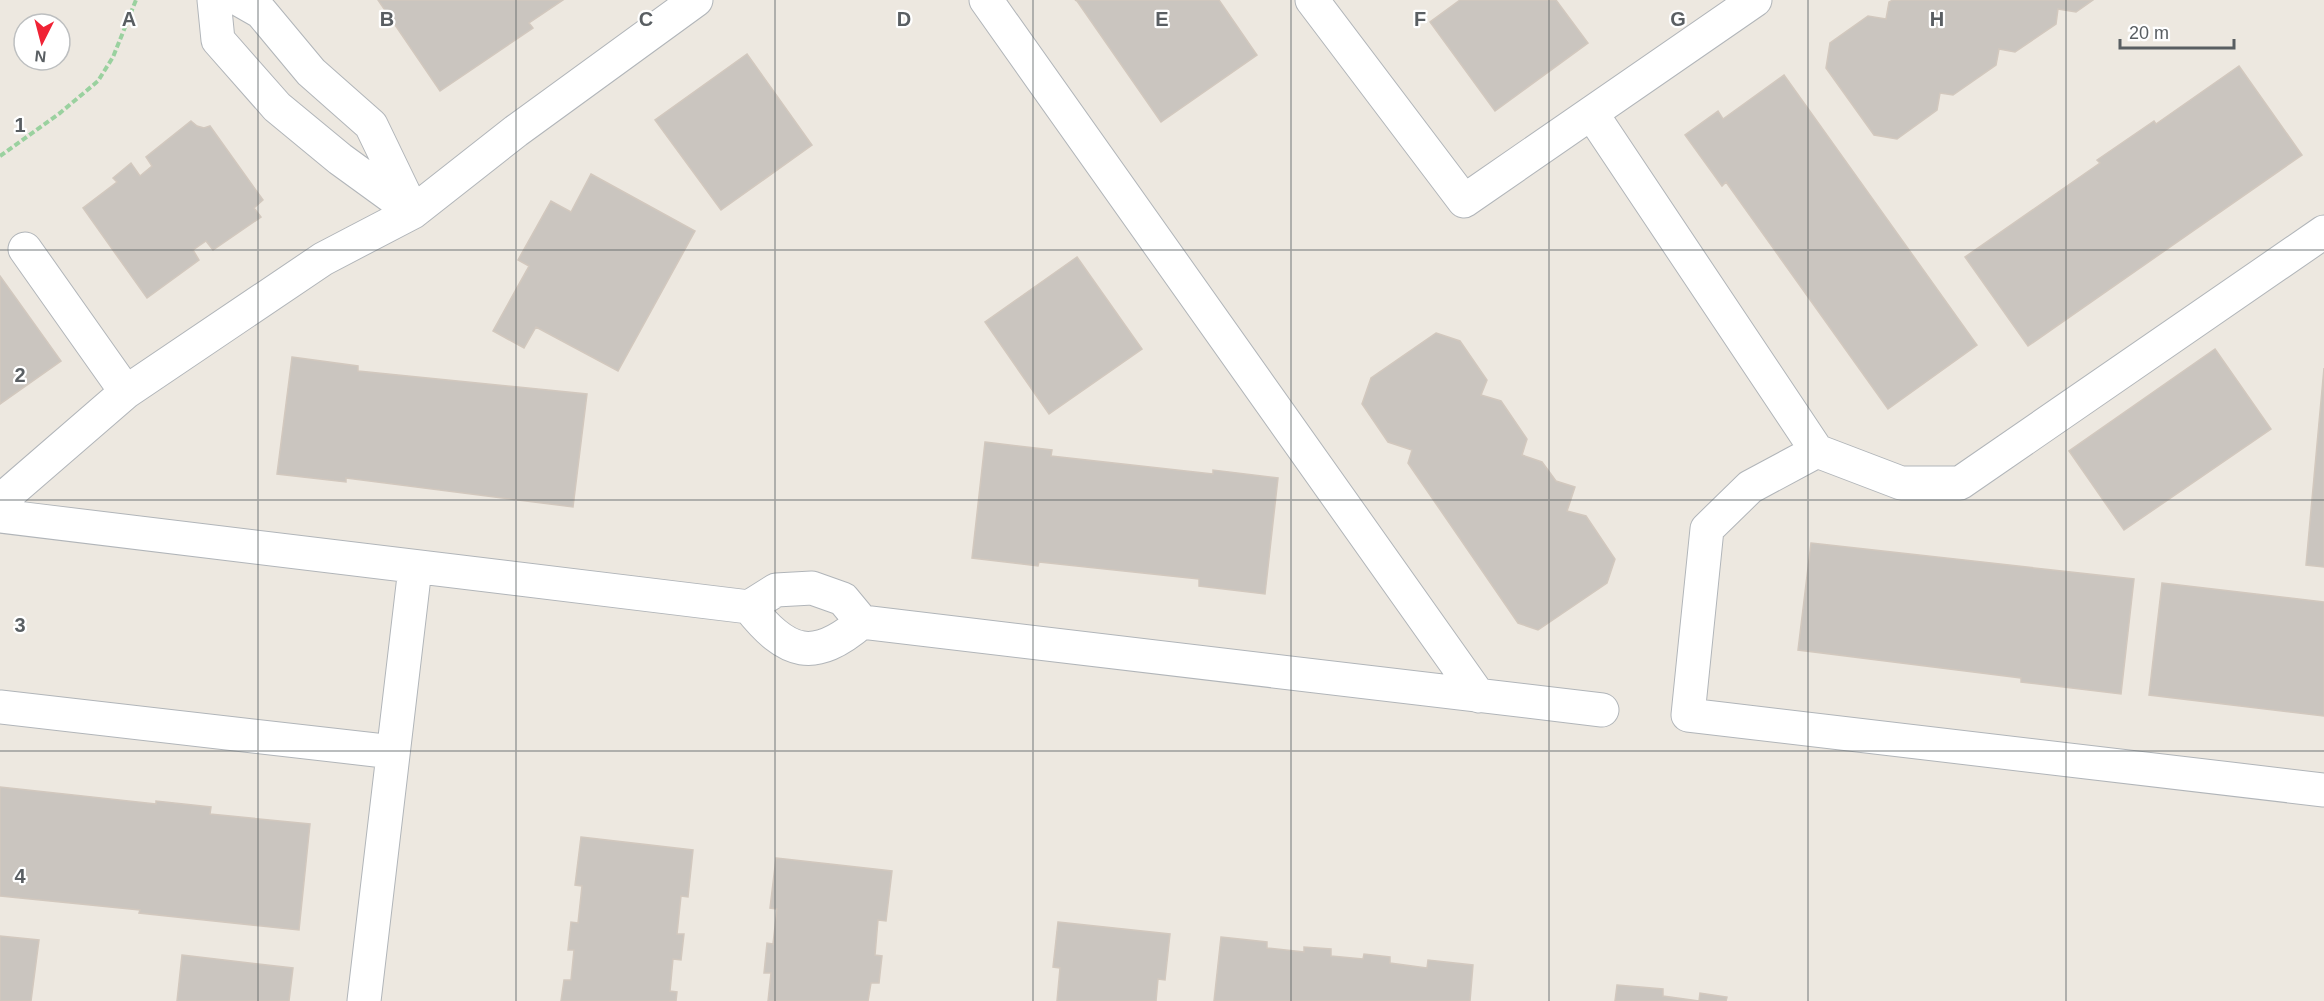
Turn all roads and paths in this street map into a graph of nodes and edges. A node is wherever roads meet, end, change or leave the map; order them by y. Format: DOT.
graph roads {
  1 [pos="136,0"];
  2 [pos="214,0"];
  3 [pos="240,0"];
  4 [pos="696,0"];
  5 [pos="986,0"];
  6 [pos="1312,0"];
  7 [pos="1755,0"];
  8 [pos="1592,114"];
  9 [pos="0,156"];
  10 [pos="413,212"];
  11 [pos="2324,232"];
  12 [pos="25,249"];
  13 [pos="126,392"];
  14 [pos="1817,451"];
  15 [pos="0,501"];
  16 [pos="0,516"];
  17 [pos="415,568"];
  18 [pos="749,607"];
  19 [pos="862,622"];
  20 [pos="1479,696"];
  21 [pos="0,707"];
  22 [pos="1602,710"];
  23 [pos="393,752"];
  24 [pos="2324,790"];
  25 [pos="364,1001"];
  1 -- 9 [label="path"];
  2 -- 10 [label="street"];
  3 -- 10 [label="street"];
  4 -- 10 [label="street"];
  5 -- 20 [label="street"];
  6 -- 8 [label="street"];
  7 -- 8 [label="street"];
  8 -- 14 [label="street"];
  10 -- 13 [label="street"];
  11 -- 14 [label="street"];
  12 -- 13 [label="street"];
  13 -- 15 [label="street"];
  14 -- 24 [label="street"];
  16 -- 17 [label="street"];
  17 -- 18 [label="street"];
  17 -- 23 [label="street"];
  18 -- 19 [label="street"];
  18 -- 19 [label="street"];
  19 -- 20 [label="street"];
  20 -- 22 [label="street"];
  21 -- 23 [label="street"];
  23 -- 25 [label="street"];
}
